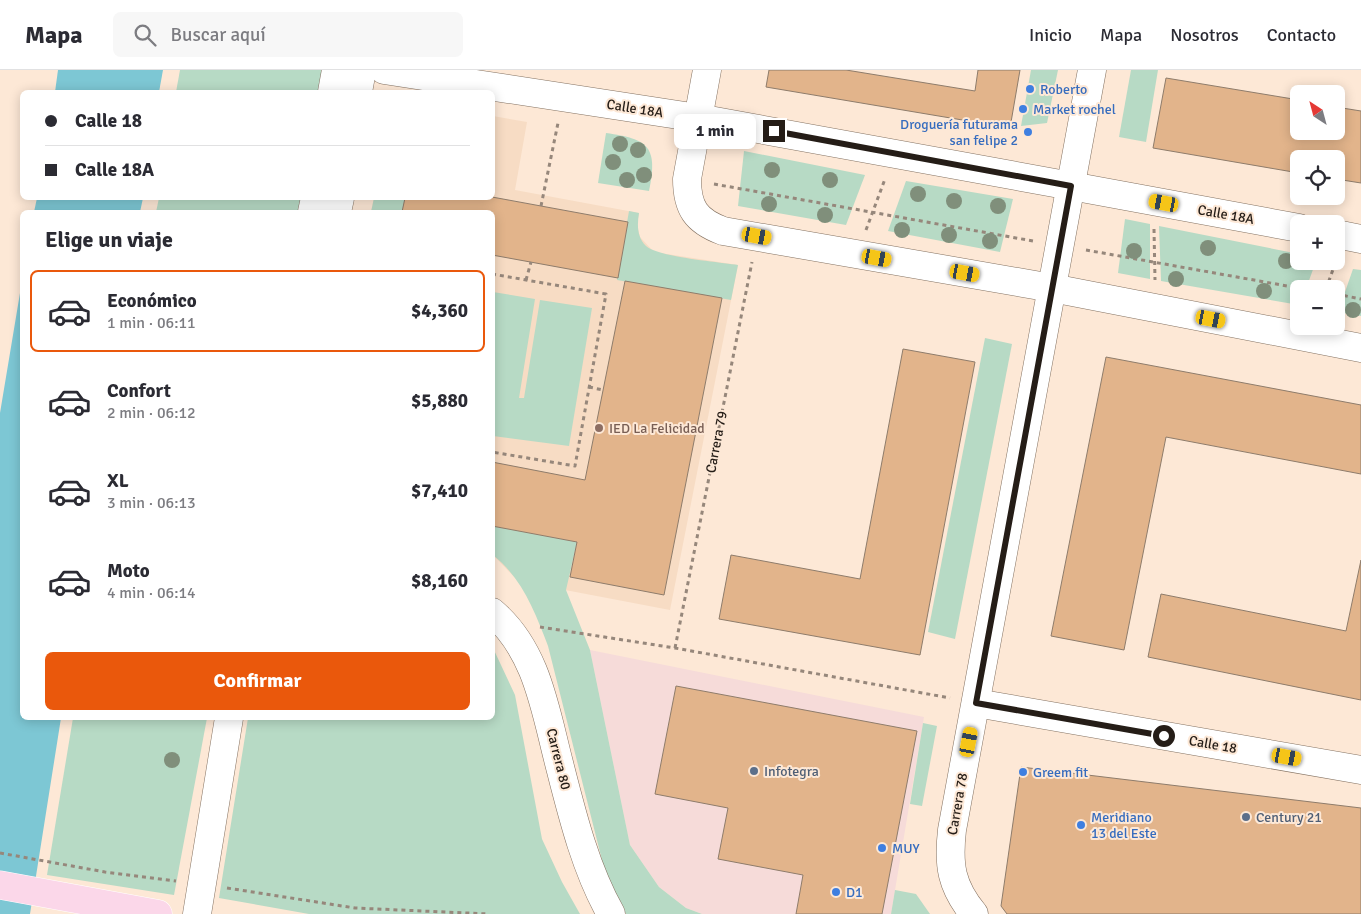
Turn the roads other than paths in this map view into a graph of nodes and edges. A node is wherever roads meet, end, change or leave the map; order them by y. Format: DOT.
graph roads {
  1 [pos="336,70"];
  2 [pos="362,70"];
  3 [pos="384,70"];
  4 [pos="707,70"];
  5 [pos="1092,70"];
  6 [pos="332,90"];
  7 [pos="358,90"];
  8 [pos="698,118"];
  9 [pos="1071,186"];
  10 [pos="1290,226"];
  11 [pos="1345,236"];
  12 [pos="1361,239"];
  13 [pos="1052,288"];
  14 [pos="1361,348"];
  15 [pos="498,616"];
  16 [pos="965,701"];
  17 [pos="230,720"];
  18 [pos="1361,770"];
  19 [pos="0,885"];
  20 [pos="158,914"];
  21 [pos="197,914"];
  22 [pos="611,914"];
  23 [pos="974,914"];
  1 -- 6 [label="street"];
  2 -- 7 [label="street"];
  3 -- 8 [label="street, Calle 18A"];
  4 -- 8 [label="street"];
  5 -- 9 [label="street, Carrera 78"];
  8 -- 9 [label="street, Calle 18A"];
  8 -- 13 [label="street"];
  9 -- 10 [label="street, Calle 18A"];
  9 -- 13 [label="street, Carrera 78"];
  11 -- 12 [label="street"];
  13 -- 14 [label="street"];
  13 -- 16 [label="street, Carrera 78"];
  15 -- 22 [label="street, Carrera 80"];
  16 -- 18 [label="street, Calle 18"];
  16 -- 23 [label="street, Carrera 78"];
  17 -- 21 [label="street"];
  19 -- 20 [label="main road"];
}
